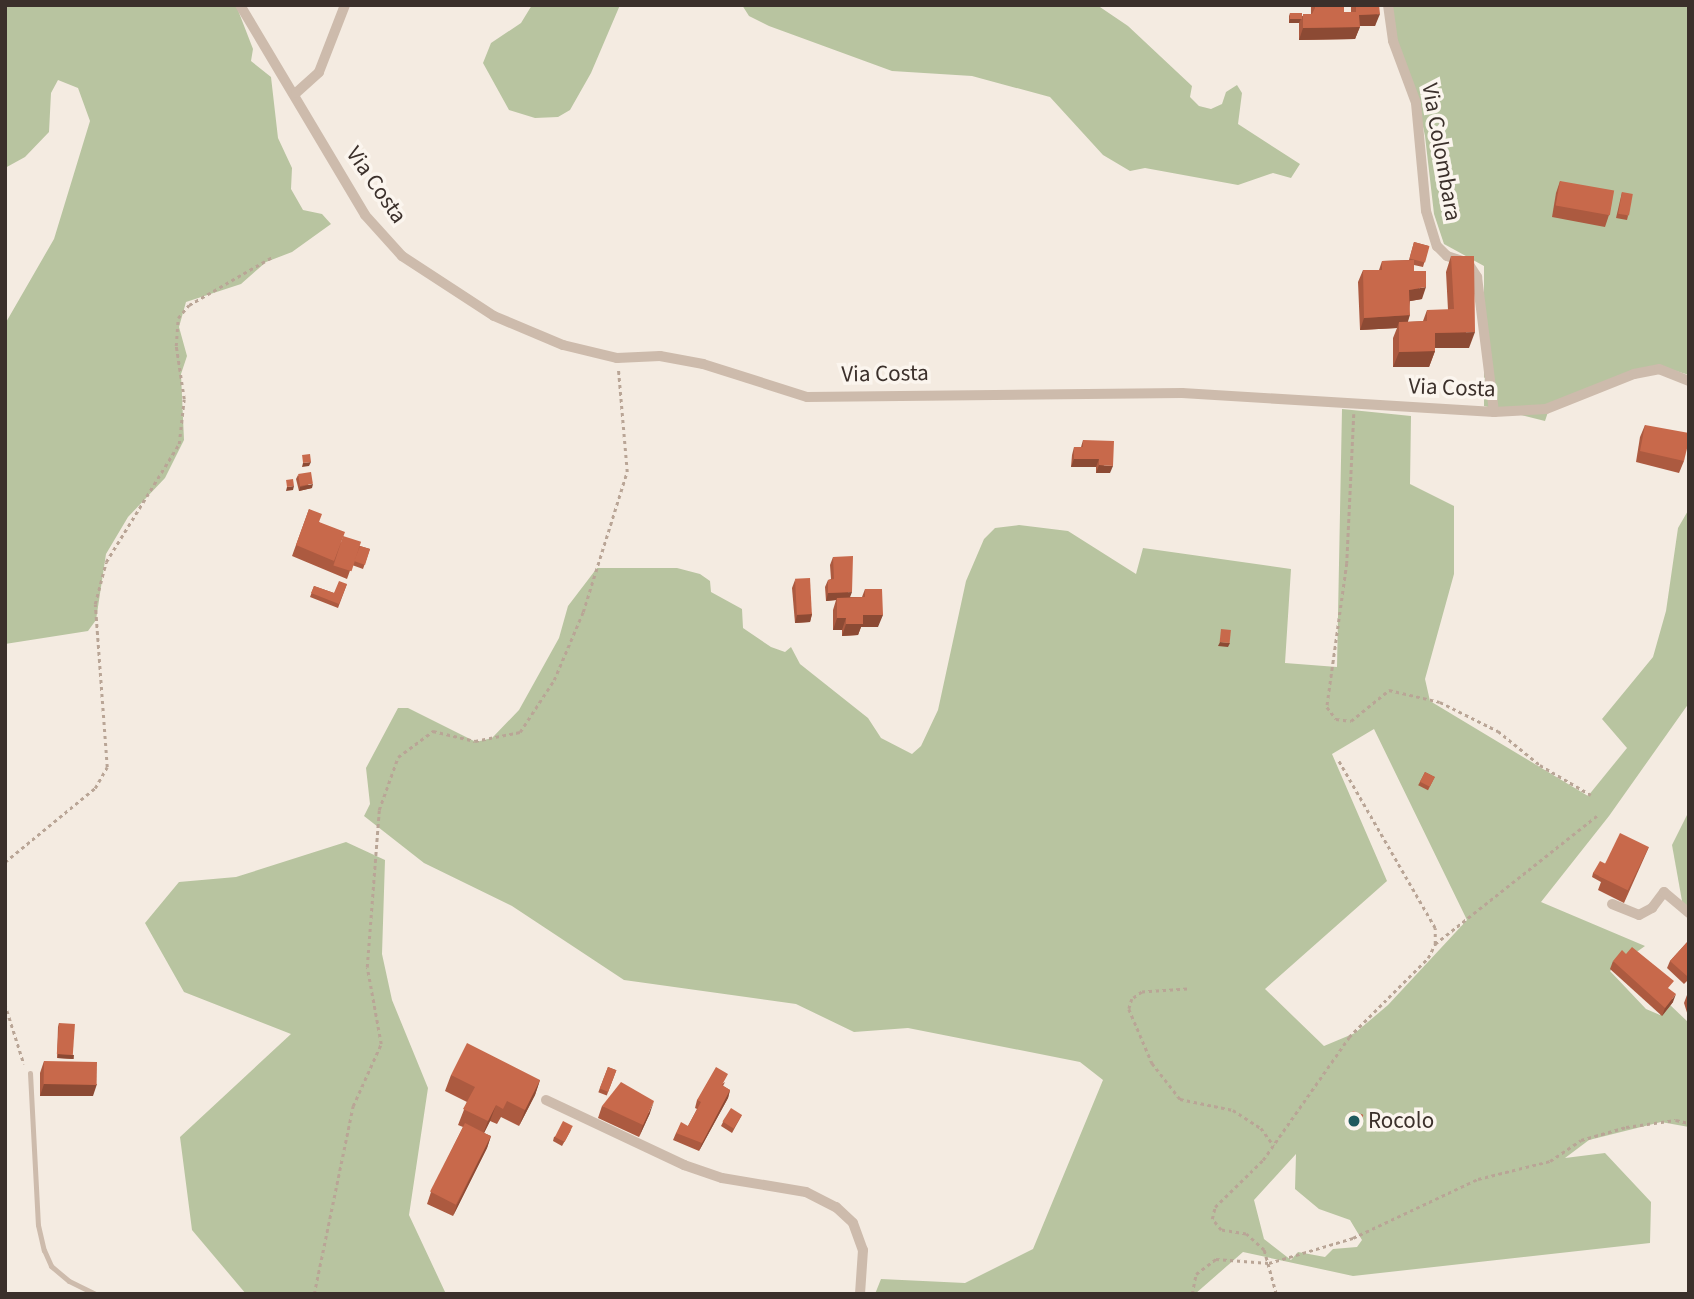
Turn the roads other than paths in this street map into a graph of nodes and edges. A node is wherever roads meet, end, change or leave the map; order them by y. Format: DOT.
graph roads {
  1 [pos="240,5"];
  2 [pos="345,5"];
  3 [pos="1388,5"];
  4 [pos="296,93"];
  5 [pos="1689,381"];
  6 [pos="1494,412"];
  7 [pos="1612,904"];
  8 [pos="1689,914"];
  9 [pos="30,1073"];
  10 [pos="546,1100"];
  11 [pos="96,1294"];
  12 [pos="860,1294"];
  1 -- 4 [label="street, Via Costa"];
  2 -- 4 [label="street"];
  3 -- 6 [label="street, Via Colombara"];
  4 -- 6 [label="street, Via Costa"];
  5 -- 6 [label="street, Via Costa"];
  7 -- 8 [label="street"];
  9 -- 11 [label="lane"];
  10 -- 12 [label="street"];
}
